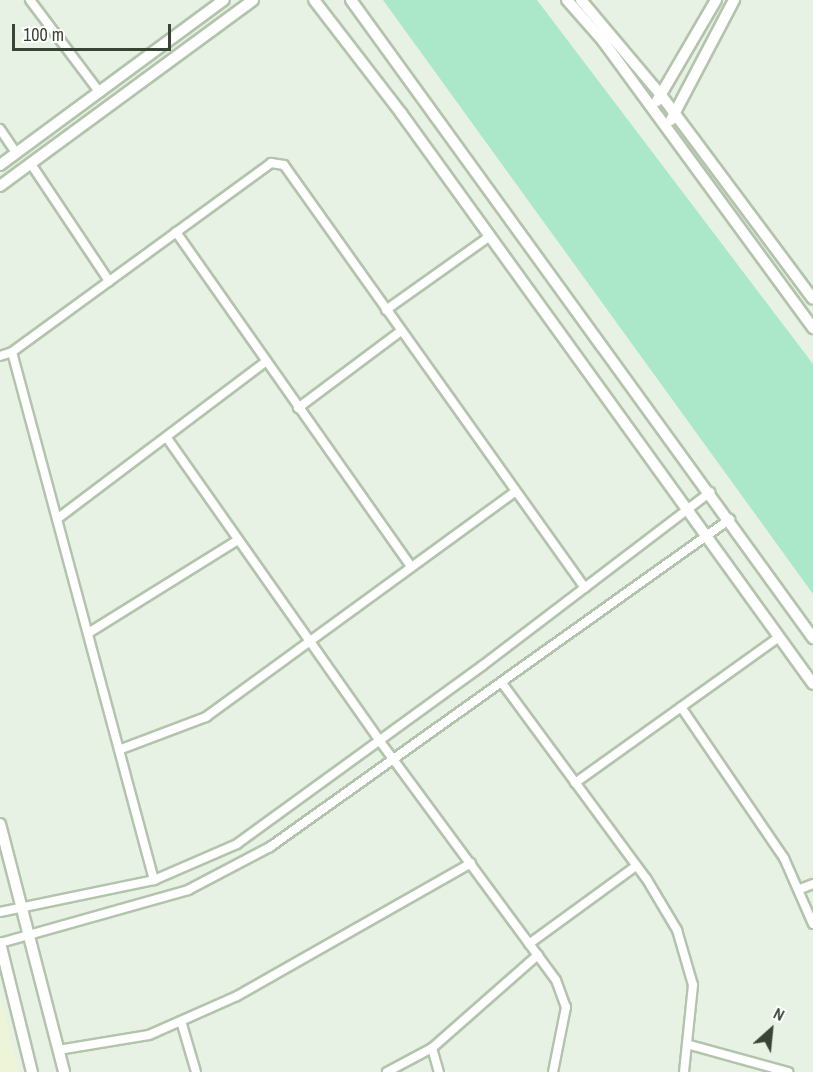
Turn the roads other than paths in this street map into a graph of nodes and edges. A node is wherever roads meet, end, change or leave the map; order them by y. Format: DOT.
graph roads {
  1 [pos="44,0"];
  2 [pos="224,0"];
  3 [pos="253,0"];
  4 [pos="314,0"];
  5 [pos="351,0"];
  6 [pos="567,0"];
  7 [pos="581,0"];
  8 [pos="716,0"];
  9 [pos="734,0"];
  10 [pos="32,3"];
  11 [pos="100,93"];
  12 [pos="661,95"];
  13 [pos="652,108"];
  14 [pos="674,114"];
  15 [pos="667,128"];
  16 [pos="0,129"];
  17 [pos="16,153"];
  18 [pos="31,164"];
  19 [pos="0,165"];
  20 [pos="0,186"];
  21 [pos="176,232"];
  22 [pos="490,236"];
  23 [pos="109,280"];
  24 [pos="813,299"];
  25 [pos="386,310"];
  26 [pos="813,328"];
  27 [pos="401,331"];
  28 [pos="12,352"];
  29 [pos="0,356"];
  30 [pos="266,362"];
  31 [pos="298,408"];
  32 [pos="167,438"];
  33 [pos="514,492"];
  34 [pos="710,492"];
  35 [pos="688,511"];
  36 [pos="57,519"];
  37 [pos="730,519"];
  38 [pos="706,536"];
  39 [pos="238,540"];
  40 [pos="411,566"];
  41 [pos="585,588"];
  42 [pos="90,632"];
  43 [pos="779,637"];
  44 [pos="813,638"];
  45 [pos="308,639"];
  46 [pos="502,683"];
  47 [pos="813,684"];
  48 [pos="681,706"];
  49 [pos="379,740"];
  50 [pos="121,749"];
  51 [pos="396,759"];
  52 [pos="575,783"];
  53 [pos="0,824"];
  54 [pos="471,863"];
  55 [pos="636,866"];
  56 [pos="154,880"];
  57 [pos="813,884"];
  58 [pos="800,888"];
  59 [pos="21,905"];
  60 [pos="0,912"];
  61 [pos="813,924"];
  62 [pos="28,933"];
  63 [pos="0,943"];
  64 [pos="529,944"];
  65 [pos="538,955"];
  66 [pos="181,1021"];
  67 [pos="690,1046"];
  68 [pos="432,1048"];
  69 [pos="58,1050"];
  70 [pos="32,1072"];
  71 [pos="64,1072"];
  72 [pos="196,1072"];
  73 [pos="387,1072"];
  74 [pos="439,1072"];
  75 [pos="553,1072"];
  76 [pos="684,1072"];
  77 [pos="788,1072"];
  1 -- 10 [label="street"];
  2 -- 11 [label="street"];
  3 -- 18 [label="street"];
  4 -- 22 [label="street"];
  5 -- 34 [label="street"];
  6 -- 13 [label="street"];
  7 -- 12 [label="street"];
  8 -- 12 [label="street"];
  9 -- 14 [label="street"];
  10 -- 11 [label="street"];
  11 -- 17 [label="street"];
  12 -- 13 [label="street"];
  12 -- 14 [label="street"];
  13 -- 15 [label="street"];
  14 -- 15 [label="street"];
  14 -- 24 [label="street"];
  15 -- 26 [label="street"];
  16 -- 17 [label="street"];
  17 -- 19 [label="street"];
  18 -- 20 [label="street"];
  18 -- 23 [label="street"];
  21 -- 23 [label="street"];
  21 -- 25 [label="street"];
  21 -- 30 [label="street"];
  22 -- 25 [label="street"];
  22 -- 35 [label="street"];
  23 -- 28 [label="street"];
  25 -- 27 [label="street"];
  27 -- 31 [label="street"];
  27 -- 33 [label="street"];
  28 -- 29 [label="street"];
  28 -- 36 [label="street"];
  30 -- 31 [label="street"];
  30 -- 32 [label="street"];
  31 -- 40 [label="street"];
  32 -- 36 [label="street"];
  32 -- 39 [label="street"];
  33 -- 40 [label="street"];
  33 -- 41 [label="street"];
  34 -- 35 [label="street"];
  34 -- 37 [label="street"];
  35 -- 38 [label="street"];
  35 -- 41 [label="street"];
  36 -- 42 [label="street"];
  37 -- 38 [label="street"];
  37 -- 44 [label="street"];
  38 -- 43 [label="street"];
  38 -- 46 [label="street"];
  39 -- 42 [label="street"];
  39 -- 45 [label="street"];
  40 -- 45 [label="street"];
  41 -- 49 [label="street"];
  42 -- 50 [label="street"];
  43 -- 47 [label="street"];
  43 -- 48 [label="street"];
  45 -- 49 [label="street"];
  45 -- 50 [label="street"];
  46 -- 51 [label="street"];
  46 -- 52 [label="street"];
  48 -- 52 [label="street"];
  48 -- 58 [label="street"];
  49 -- 51 [label="street"];
  49 -- 56 [label="street"];
  50 -- 56 [label="street"];
  51 -- 54 [label="street"];
  51 -- 62 [label="street"];
  52 -- 55 [label="street"];
  53 -- 59 [label="street"];
  54 -- 64 [label="street"];
  54 -- 66 [label="street"];
  55 -- 64 [label="street"];
  55 -- 67 [label="street"];
  56 -- 59 [label="street"];
  57 -- 58 [label="street"];
  58 -- 61 [label="street"];
  59 -- 60 [label="street"];
  59 -- 62 [label="street"];
  62 -- 63 [label="street"];
  62 -- 69 [label="street"];
  63 -- 70 [label="street"];
  64 -- 65 [label="street"];
  65 -- 68 [label="street"];
  65 -- 75 [label="street"];
  66 -- 69 [label="street"];
  66 -- 72 [label="street"];
  67 -- 76 [label="street"];
  67 -- 77 [label="street"];
  68 -- 73 [label="street"];
  68 -- 74 [label="street"];
  69 -- 71 [label="street"];
}
